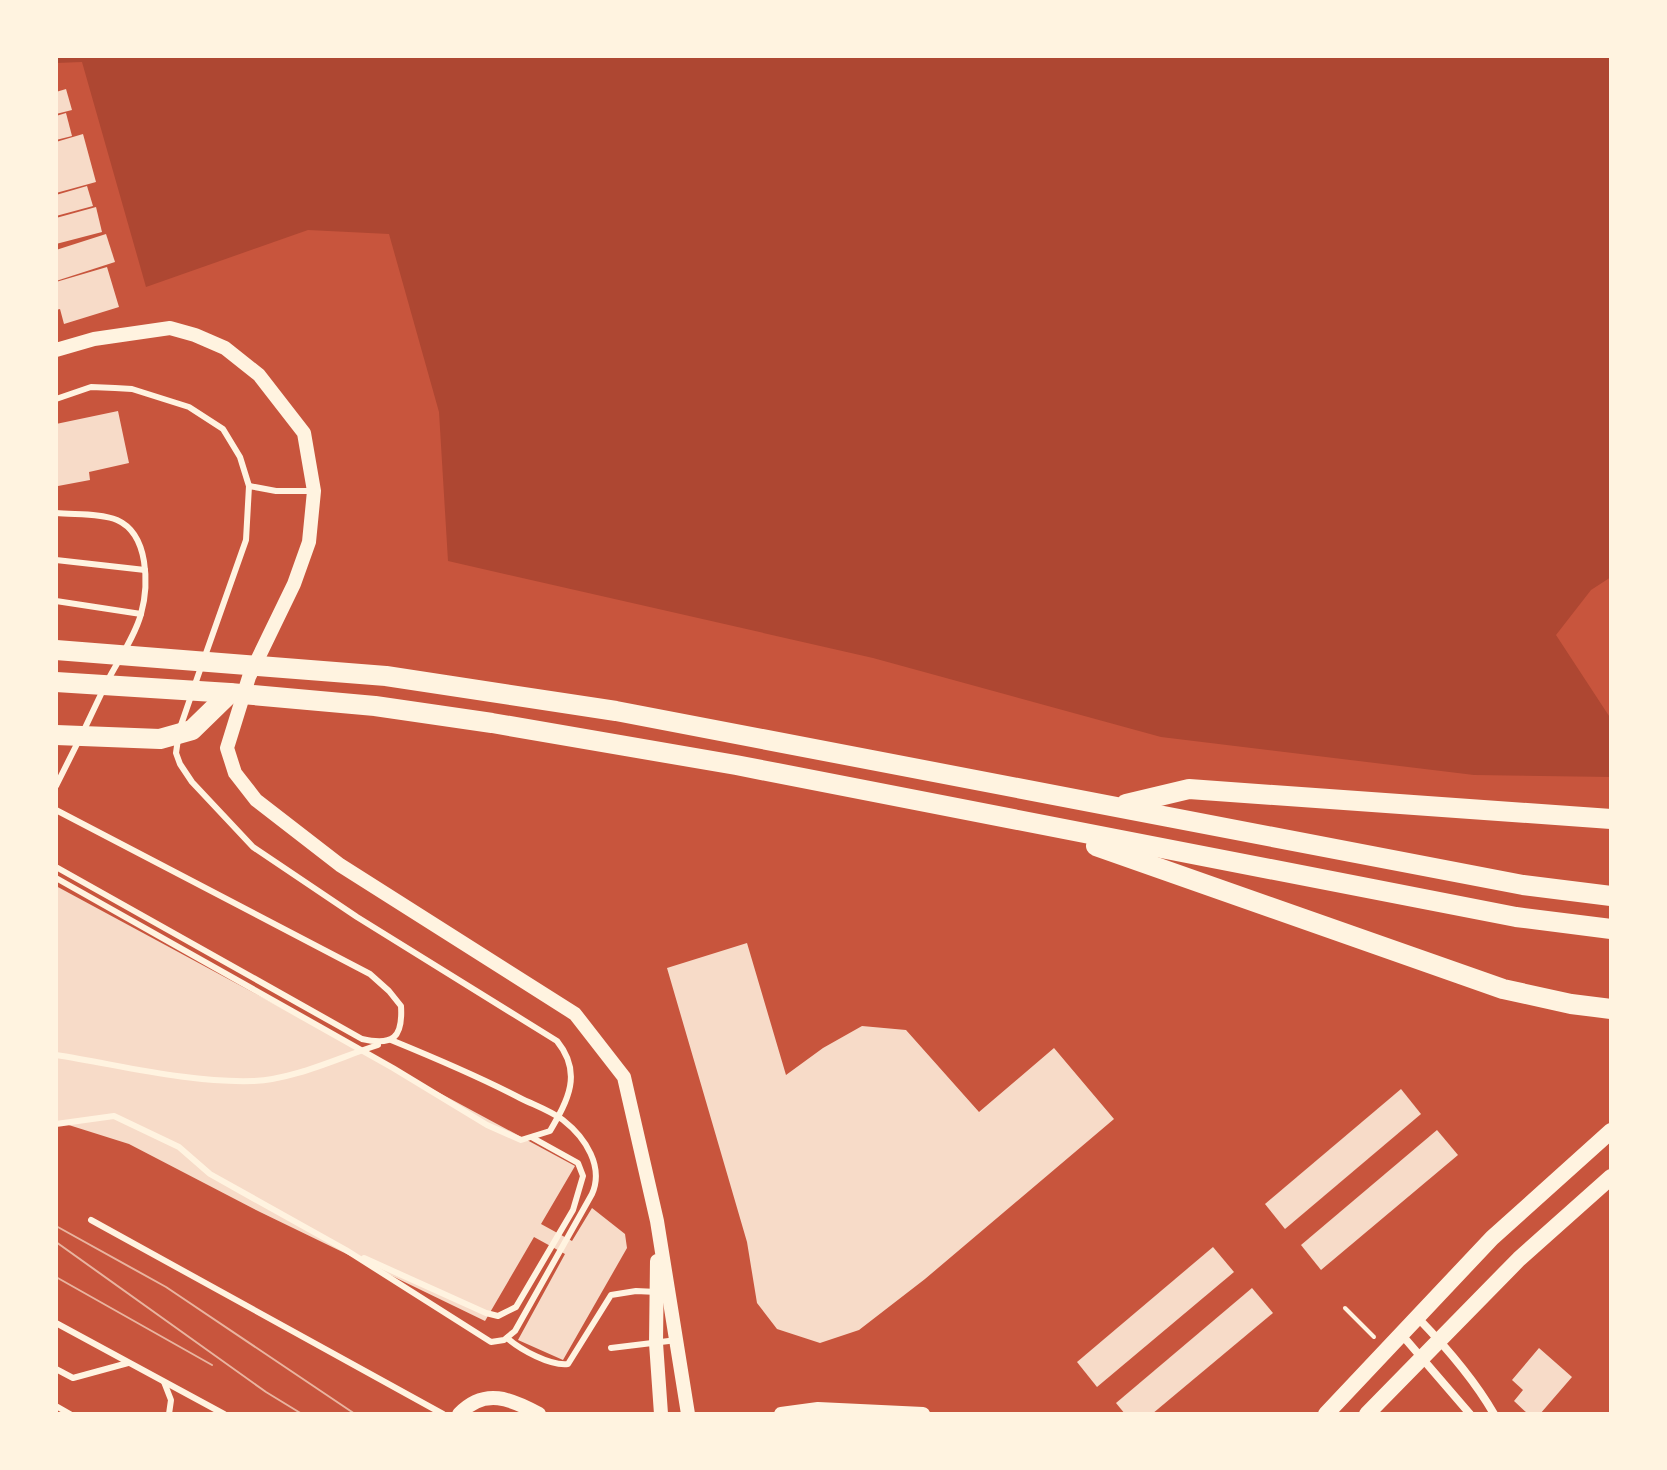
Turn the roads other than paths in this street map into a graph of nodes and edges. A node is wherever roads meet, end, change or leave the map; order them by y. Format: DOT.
graph roads {
  1 [pos="57,348"];
  2 [pos="56,399"];
  3 [pos="249,486"];
  4 [pos="314,491"];
  5 [pos="56,513"];
  6 [pos="56,560"];
  7 [pos="145,570"];
  8 [pos="56,601"];
  9 [pos="141,614"];
  10 [pos="56,650"];
  11 [pos="56,682"];
  12 [pos="230,693"];
  13 [pos="56,735"];
  14 [pos="56,786"];
  15 [pos="1119,806"];
  16 [pos="56,810"];
  17 [pos="1611,819"];
  18 [pos="1028,823"];
  19 [pos="56,867"];
  20 [pos="56,878"];
  21 [pos="1611,896"];
  22 [pos="1611,929"];
  23 [pos="1611,1009"];
  24 [pos="391,1040"];
  25 [pos="381,1043"];
  26 [pos="56,1055"];
  27 [pos="56,1124"];
  28 [pos="1611,1131"];
  29 [pos="533,1138"];
  30 [pos="1611,1177"];
  31 [pos="91,1220"];
  32 [pos="346,1250"];
  33 [pos="663,1292"];
  34 [pos="1418,1318"];
  35 [pos="56,1323"];
  36 [pos="1402,1335"];
  37 [pos="507,1338"];
  38 [pos="1438,1339"];
  39 [pos="677,1340"];
  40 [pos="656,1343"];
  41 [pos="611,1348"];
  42 [pos="1421,1357"];
  43 [pos="129,1363"];
  44 [pos="56,1369"];
  45 [pos="164,1382"];
  46 [pos="56,1406"];
  47 [pos="70,1414"];
  48 [pos="169,1414"];
  49 [pos="224,1414"];
  50 [pos="443,1414"];
  51 [pos="459,1414"];
  52 [pos="539,1414"];
  53 [pos="661,1414"];
  54 [pos="688,1414"];
  55 [pos="781,1414"];
  56 [pos="923,1414"];
  57 [pos="1326,1414"];
  58 [pos="1367,1414"];
  59 [pos="1470,1414"];
  60 [pos="1494,1414"];
  1 -- 4 [label="street"];
  2 -- 3 [label="lane"];
  3 -- 4 [label="lane"];
  3 -- 29 [label="lane"];
  4 -- 33 [label="street"];
  5 -- 7 [label="lane"];
  6 -- 7 [label="lane"];
  7 -- 9 [label="lane"];
  8 -- 9 [label="lane"];
  9 -- 14 [label="lane"];
  10 -- 15 [label="highway"];
  11 -- 12 [label="highway"];
  12 -- 13 [label="highway"];
  12 -- 18 [label="highway"];
  15 -- 17 [label="highway"];
  15 -- 21 [label="highway"];
  16 -- 24 [label="lane"];
  18 -- 22 [label="highway"];
  18 -- 23 [label="highway"];
  19 -- 25 [label="lane"];
  20 -- 29 [label="lane"];
  24 -- 25 [label="lane"];
  24 -- 37 [label="lane"];
  25 -- 26 [label="lane"];
  27 -- 32 [label="lane"];
  28 -- 34 [label="main road"];
  29 -- 32 [label="lane"];
  30 -- 38 [label="main road"];
  31 -- 50 [label="lane"];
  32 -- 37 [label="lane"];
  33 -- 37 [label="lane"];
  33 -- 39 [label="street"];
  33 -- 40 [label="street"];
  34 -- 36 [label="main road"];
  34 -- 38 [label="street"];
  35 -- 43 [label="lane"];
  36 -- 42 [label="street"];
  36 -- 57 [label="main road"];
  38 -- 42 [label="main road"];
  38 -- 60 [label="street"];
  39 -- 40 [label="lane"];
  39 -- 54 [label="street"];
  40 -- 41 [label="lane"];
  40 -- 53 [label="street"];
  42 -- 58 [label="main road"];
  42 -- 59 [label="street"];
  43 -- 44 [label="lane"];
  43 -- 45 [label="lane"];
  45 -- 48 [label="lane"];
  45 -- 49 [label="lane"];
  46 -- 47 [label="lane"];
  51 -- 52 [label="street"];
  55 -- 56 [label="street"];
}
